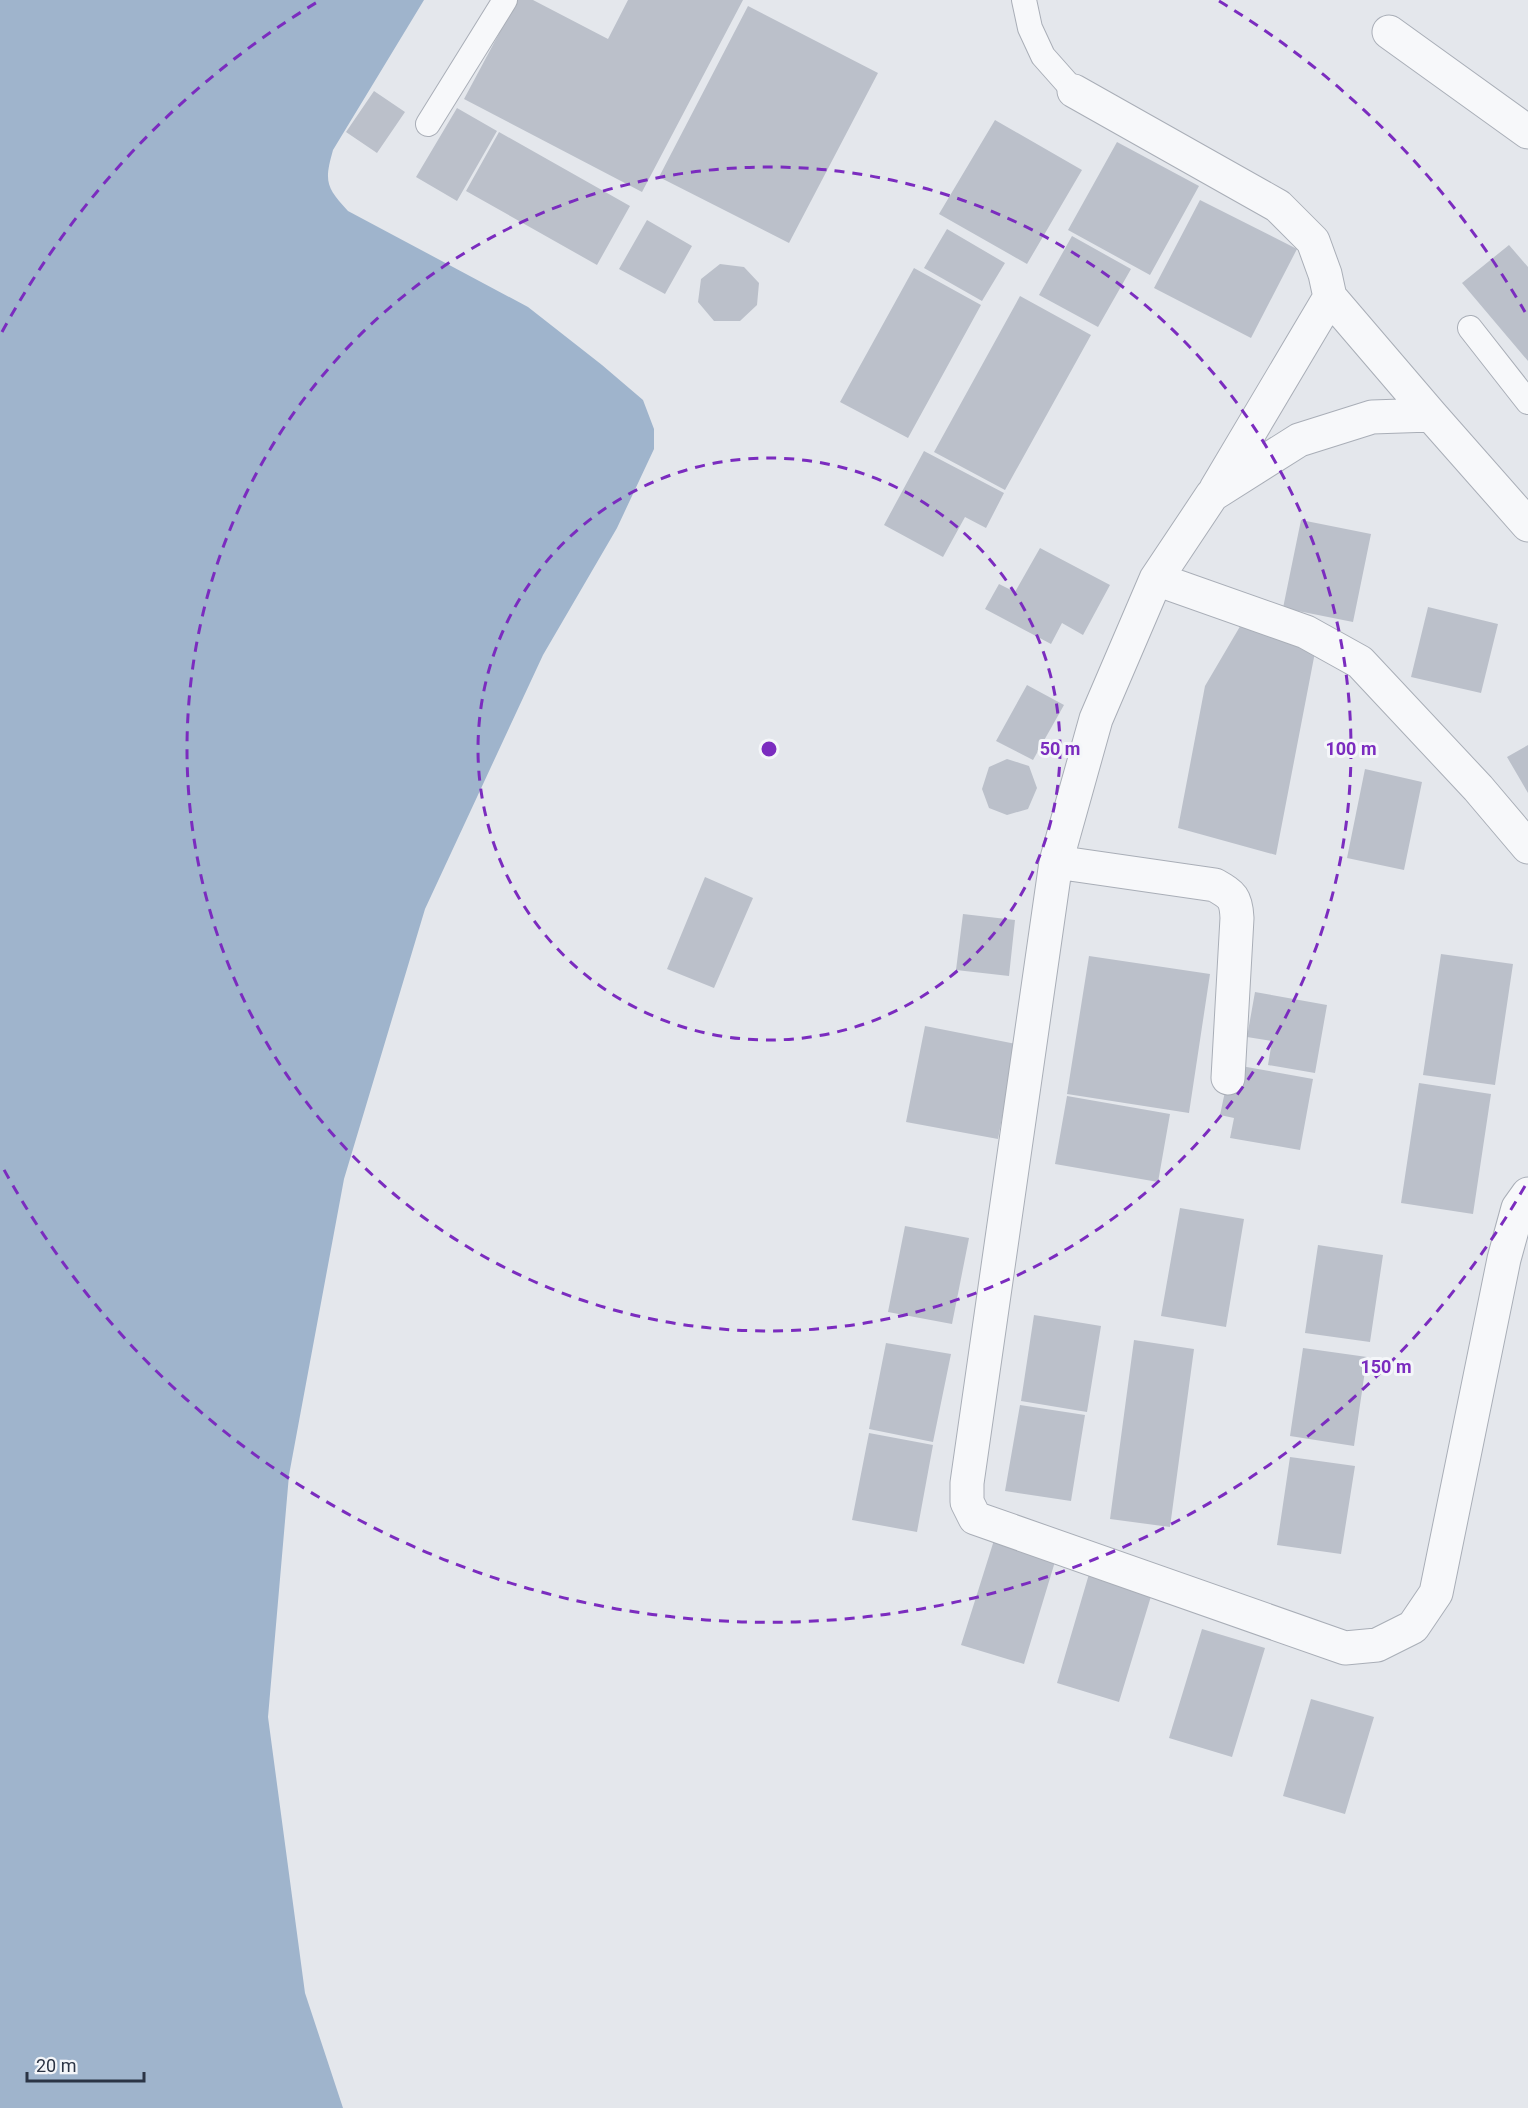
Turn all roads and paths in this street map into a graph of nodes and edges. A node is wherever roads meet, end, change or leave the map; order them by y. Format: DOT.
graph roads {
  1 [pos="505,0"];
  2 [pos="1023,0"];
  3 [pos="1389,32"];
  4 [pos="1074,91"];
  5 [pos="428,124"];
  6 [pos="1528,132"];
  7 [pos="1330,297"];
  8 [pos="1470,328"];
  9 [pos="1528,402"];
  10 [pos="1431,415"];
  11 [pos="1212,495"];
  12 [pos="1528,525"];
  13 [pos="1156,579"];
  14 [pos="1528,847"];
  15 [pos="1056,862"];
  16 [pos="1228,1078"];
  17 [pos="1528,1194"];
  1 -- 5 [label="lane"];
  2 -- 4 [label="lane"];
  3 -- 6 [label="street"];
  4 -- 7 [label="street"];
  7 -- 10 [label="street"];
  7 -- 11 [label="street"];
  8 -- 9 [label="lane"];
  10 -- 11 [label="street"];
  10 -- 12 [label="street"];
  11 -- 13 [label="street"];
  13 -- 14 [label="street"];
  13 -- 15 [label="street"];
  15 -- 16 [label="street"];
  15 -- 17 [label="street"];
}
